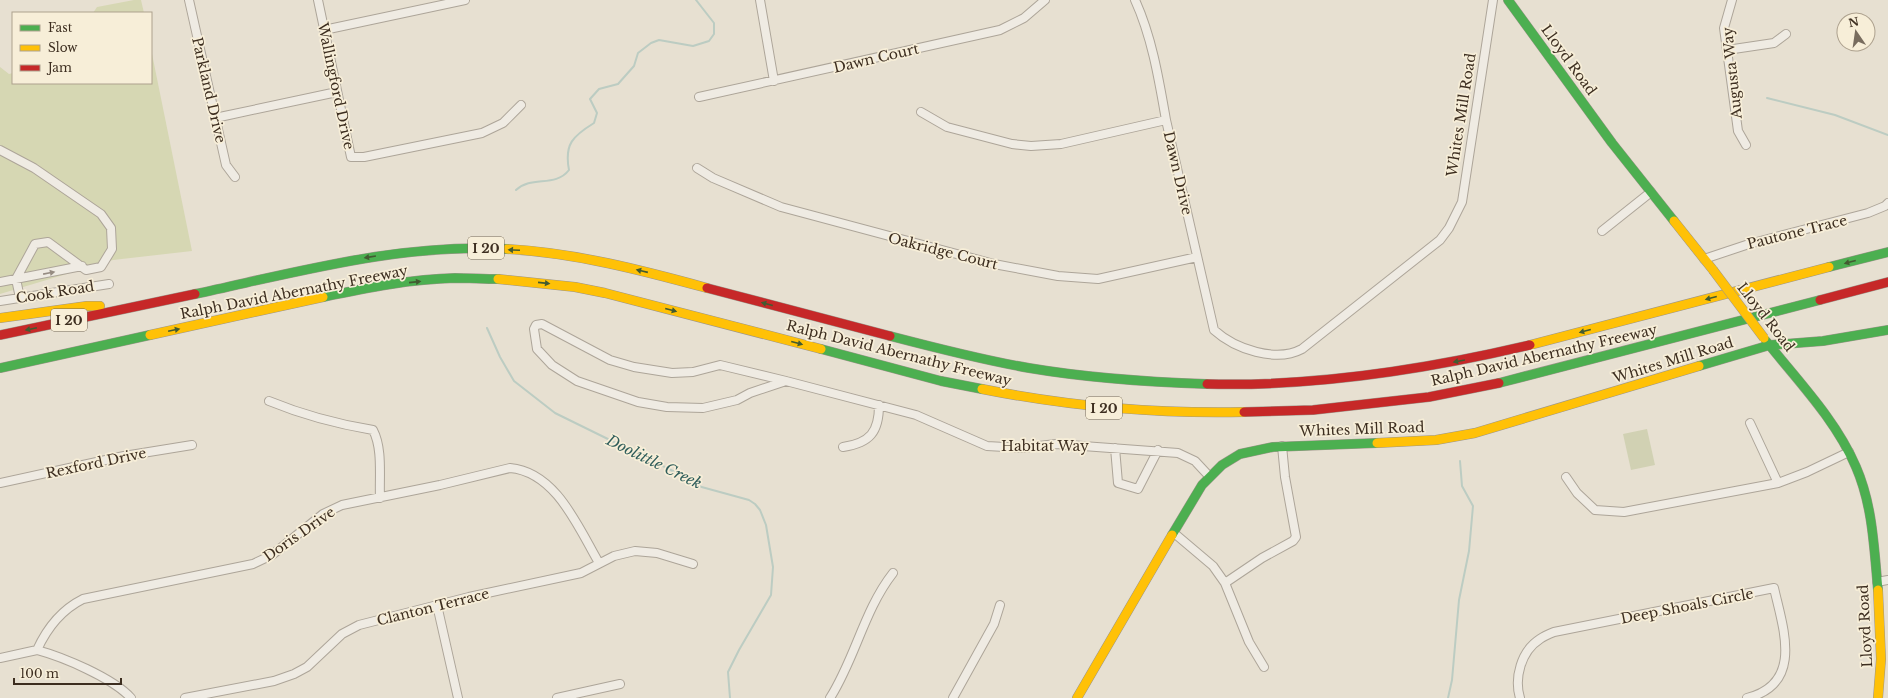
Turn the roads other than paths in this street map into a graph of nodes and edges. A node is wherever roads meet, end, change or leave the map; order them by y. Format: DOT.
graph roads {
  1 [pos="189,0"];
  2 [pos="318,0"];
  3 [pos="465,0"];
  4 [pos="760,0"];
  5 [pos="1045,0"];
  6 [pos="1135,0"];
  7 [pos="1493,0"];
  8 [pos="1508,0"];
  9 [pos="1732,0"];
  10 [pos="324,30"];
  11 [pos="1786,34"];
  12 [pos="1727,50"];
  13 [pos="774,80"];
  14 [pos="337,92"];
  15 [pos="698,97"];
  16 [pos="521,105"];
  17 [pos="921,112"];
  18 [pos="215,118"];
  19 [pos="1166,120"];
  20 [pos="1746,145"];
  21 [pos="0,150"];
  22 [pos="697,168"];
  23 [pos="235,177"];
  24 [pos="1651,192"];
  25 [pos="1888,203"];
  26 [pos="1602,231"];
  27 [pos="1888,252"];
  28 [pos="1197,257"];
  29 [pos="1704,259"];
  30 [pos="82,266"];
  31 [pos="16,279"];
  32 [pos="0,282"];
  33 [pos="1888,282"];
  34 [pos="109,284"];
  35 [pos="20,298"];
  36 [pos="0,301"];
  37 [pos="137,305"];
  38 [pos="0,318"];
  39 [pos="1888,330"];
  40 [pos="0,335"];
  41 [pos="136,339"];
  42 [pos="1228,340"];
  43 [pos="1767,342"];
  44 [pos="0,368"];
  45 [pos="0,377"];
  46 [pos="786,381"];
  47 [pos="269,402"];
  48 [pos="879,405"];
  49 [pos="1750,424"];
  50 [pos="192,445"];
  51 [pos="1282,446"];
  52 [pos="843,447"];
  53 [pos="1115,448"];
  54 [pos="1158,450"];
  55 [pos="1849,452"];
  56 [pos="1209,476"];
  57 [pos="1566,478"];
  58 [pos="1778,483"];
  59 [pos="0,484"];
  60 [pos="380,498"];
  61 [pos="1174,533"];
  62 [pos="599,563"];
  63 [pos="693,564"];
  64 [pos="893,573"];
  65 [pos="1888,580"];
  66 [pos="1877,582"];
  67 [pos="1225,583"];
  68 [pos="437,605"];
  69 [pos="1000,606"];
  70 [pos="37,650"];
  71 [pos="0,658"];
  72 [pos="1264,667"];
  73 [pos="620,684"];
  74 [pos="132,698"];
  75 [pos="185,698"];
  76 [pos="458,698"];
  77 [pos="557,698"];
  78 [pos="830,698"];
  79 [pos="953,698"];
  80 [pos="1077,698"];
  81 [pos="1520,698"];
  82 [pos="1746,698"];
  83 [pos="1878,698"];
  1 -- 18 [label="street, Parkland Drive"];
  2 -- 10 [label="street, Wallingford Drive"];
  3 -- 10 [label="street"];
  4 -- 13 [label="street"];
  5 -- 13 [label="street, Dawn Court"];
  6 -- 19 [label="street, Dawn Drive"];
  7 -- 42 [label="street, Whites Mill Road"];
  8 -- 24 [label="main road, Lloyd Road"];
  9 -- 12 [label="street, Augusta Way"];
  10 -- 14 [label="street, Wallingford Drive"];
  11 -- 12 [label="street"];
  12 -- 20 [label="street, Augusta Way"];
  13 -- 15 [label="street, Dawn Court"];
  14 -- 16 [label="street, Wallingford Drive"];
  14 -- 18 [label="street"];
  17 -- 19 [label="street"];
  18 -- 23 [label="street, Parkland Drive"];
  19 -- 28 [label="street, Dawn Drive"];
  21 -- 30 [label="street"];
  22 -- 28 [label="street, Oakridge Court"];
  24 -- 26 [label="street"];
  24 -- 29 [label="main road, Lloyd Road"];
  25 -- 29 [label="street, Pautone Trace"];
  27 -- 37 [label="main road, Ralph David Abernathy Freeway / I 20, one-way"];
  28 -- 42 [label="street, Dawn Drive"];
  29 -- 43 [label="main road, Lloyd Road, bridge"];
  31 -- 30 [label="street, one-way"];
  30 -- 31 [label="street"];
  31 -- 32 [label="street"];
  31 -- 35 [label="street"];
  41 -- 33 [label="main road, Ralph David Abernathy Freeway / I 20, one-way"];
  34 -- 35 [label="street, Cook Road"];
  35 -- 36 [label="street, Cook Road"];
  37 -- 38 [label="main road"];
  37 -- 40 [label="main road, Ralph David Abernathy Freeway / I 20, one-way"];
  39 -- 43 [label="main road, Whites Mill Road"];
  41 -- 44 [label="main road, Ralph David Abernathy Freeway / I 20"];
  41 -- 45 [label="main road"];
  43 -- 51 [label="main road, Whites Mill Road"];
  43 -- 55 [label="main road, Lloyd Road"];
  46 -- 46 [label="street, Habitat Way"];
  46 -- 48 [label="street, Habitat Way"];
  47 -- 60 [label="street"];
  48 -- 52 [label="street"];
  48 -- 53 [label="street, Habitat Way"];
  49 -- 58 [label="street"];
  50 -- 59 [label="street, Rexford Drive"];
  51 -- 56 [label="main road, Whites Mill Road"];
  51 -- 67 [label="street"];
  53 -- 54 [label="street, Habitat Way"];
  53 -- 54 [label="street"];
  54 -- 56 [label="street, Habitat Way"];
  55 -- 58 [label="street"];
  55 -- 66 [label="main road, Lloyd Road"];
  56 -- 61 [label="main road, Whites Mill Road"];
  57 -- 58 [label="street"];
  60 -- 62 [label="street, Doris Drive"];
  60 -- 70 [label="street, Doris Drive"];
  61 -- 67 [label="street"];
  61 -- 80 [label="main road, Whites Mill Road"];
  62 -- 63 [label="street, Clanton Terrace"];
  62 -- 68 [label="street, Clanton Terrace"];
  64 -- 78 [label="street"];
  65 -- 66 [label="street"];
  66 -- 83 [label="main road, Lloyd Road"];
  67 -- 72 [label="street"];
  68 -- 75 [label="street, Clanton Terrace"];
  68 -- 76 [label="street"];
  69 -- 79 [label="street"];
  70 -- 71 [label="street"];
  70 -- 74 [label="street"];
  73 -- 77 [label="street"];
  81 -- 82 [label="street, Deep Shoals Circle"];
}
